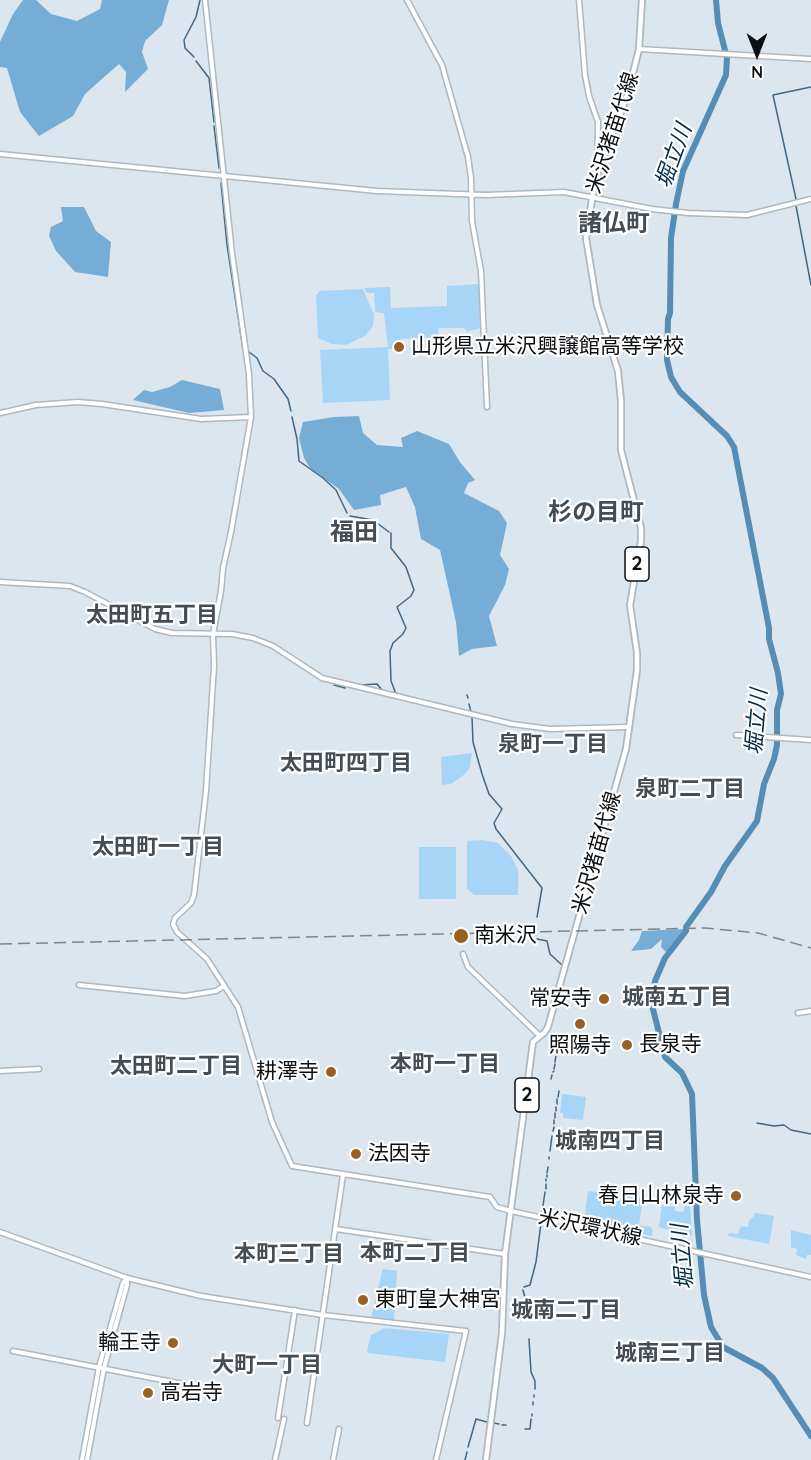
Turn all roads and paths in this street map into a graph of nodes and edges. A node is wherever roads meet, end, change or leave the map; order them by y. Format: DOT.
graph roads {
  1 [pos="205,0"];
  2 [pos="407,0"];
  3 [pos="579,0"];
  4 [pos="642,0"];
  5 [pos="639,49"];
  6 [pos="811,59"];
  7 [pos="0,154"];
  8 [pos="597,172"];
  9 [pos="224,177"];
  10 [pos="471,194"];
  11 [pos="592,196"];
  12 [pos="811,199"];
  13 [pos="487,407"];
  14 [pos="0,413"];
  15 [pos="251,417"];
  16 [pos="0,582"];
  17 [pos="213,634"];
  18 [pos="630,727"];
  19 [pos="736,735"];
  20 [pos="811,740"];
  21 [pos="463,954"];
  22 [pos="79,985"];
  23 [pos="224,986"];
  24 [pos="811,1011"];
  25 [pos="798,1013"];
  26 [pos="540,1036"];
  27 [pos="39,1069"];
  28 [pos="0,1071"];
  29 [pos="343,1175"];
  30 [pos="511,1211"];
  31 [pos="336,1229"];
  32 [pos="0,1233"];
  33 [pos="505,1254"];
  34 [pos="811,1276"];
  35 [pos="127,1278"];
  36 [pos="295,1310"];
  37 [pos="323,1315"];
  38 [pos="13,1351"];
  39 [pos="102,1368"];
  40 [pos="183,1384"];
  41 [pos="307,1423"];
  42 [pos="339,1429"];
  43 [pos="82,1460"];
  44 [pos="87,1460"];
  45 [pos="275,1460"];
  46 [pos="333,1460"];
  47 [pos="436,1460"];
  48 [pos="486,1460"];
  1 -- 9 [label="street"];
  2 -- 10 [label="street"];
  3 -- 8 [label="street"];
  4 -- 5 [label="main road, 米沢猪苗代線 / 2"];
  5 -- 6 [label="street"];
  5 -- 8 [label="main road, 米沢猪苗代線 / 2"];
  7 -- 9 [label="street"];
  8 -- 11 [label="main road, 米沢猪苗代線 / 2"];
  9 -- 10 [label="street"];
  9 -- 15 [label="street"];
  10 -- 11 [label="street"];
  10 -- 13 [label="street"];
  11 -- 12 [label="street"];
  11 -- 18 [label="main road, 米沢猪苗代線 / 2"];
  14 -- 15 [label="street"];
  15 -- 17 [label="street"];
  16 -- 17 [label="street"];
  17 -- 18 [label="street"];
  17 -- 23 [label="street"];
  18 -- 26 [label="main road, 米沢猪苗代線 / 2"];
  19 -- 20 [label="street"];
  21 -- 26 [label="street"];
  22 -- 23 [label="street"];
  23 -- 29 [label="street, 米沢環状線"];
  24 -- 25 [label="street"];
  26 -- 30 [label="main road, 米沢猪苗代線 / 2"];
  27 -- 28 [label="street"];
  29 -- 30 [label="street, 米沢環状線"];
  29 -- 31 [label="street"];
  30 -- 33 [label="main road, 米沢猪苗代線 / 2"];
  30 -- 34 [label="street, 米沢環状線"];
  31 -- 33 [label="street"];
  31 -- 37 [label="street"];
  32 -- 35 [label="street"];
  33 -- 48 [label="main road, 米沢猪苗代線 / 2"];
  35 -- 36 [label="street"];
  35 -- 39 [label="street"];
  36 -- 37 [label="street"];
  36 -- 45 [label="street"];
  37 -- 41 [label="street"];
  37 -- 47 [label="street"];
  38 -- 39 [label="street"];
  39 -- 40 [label="street"];
  39 -- 43 [label="street"];
  39 -- 44 [label="street"];
  42 -- 46 [label="street"];
}
